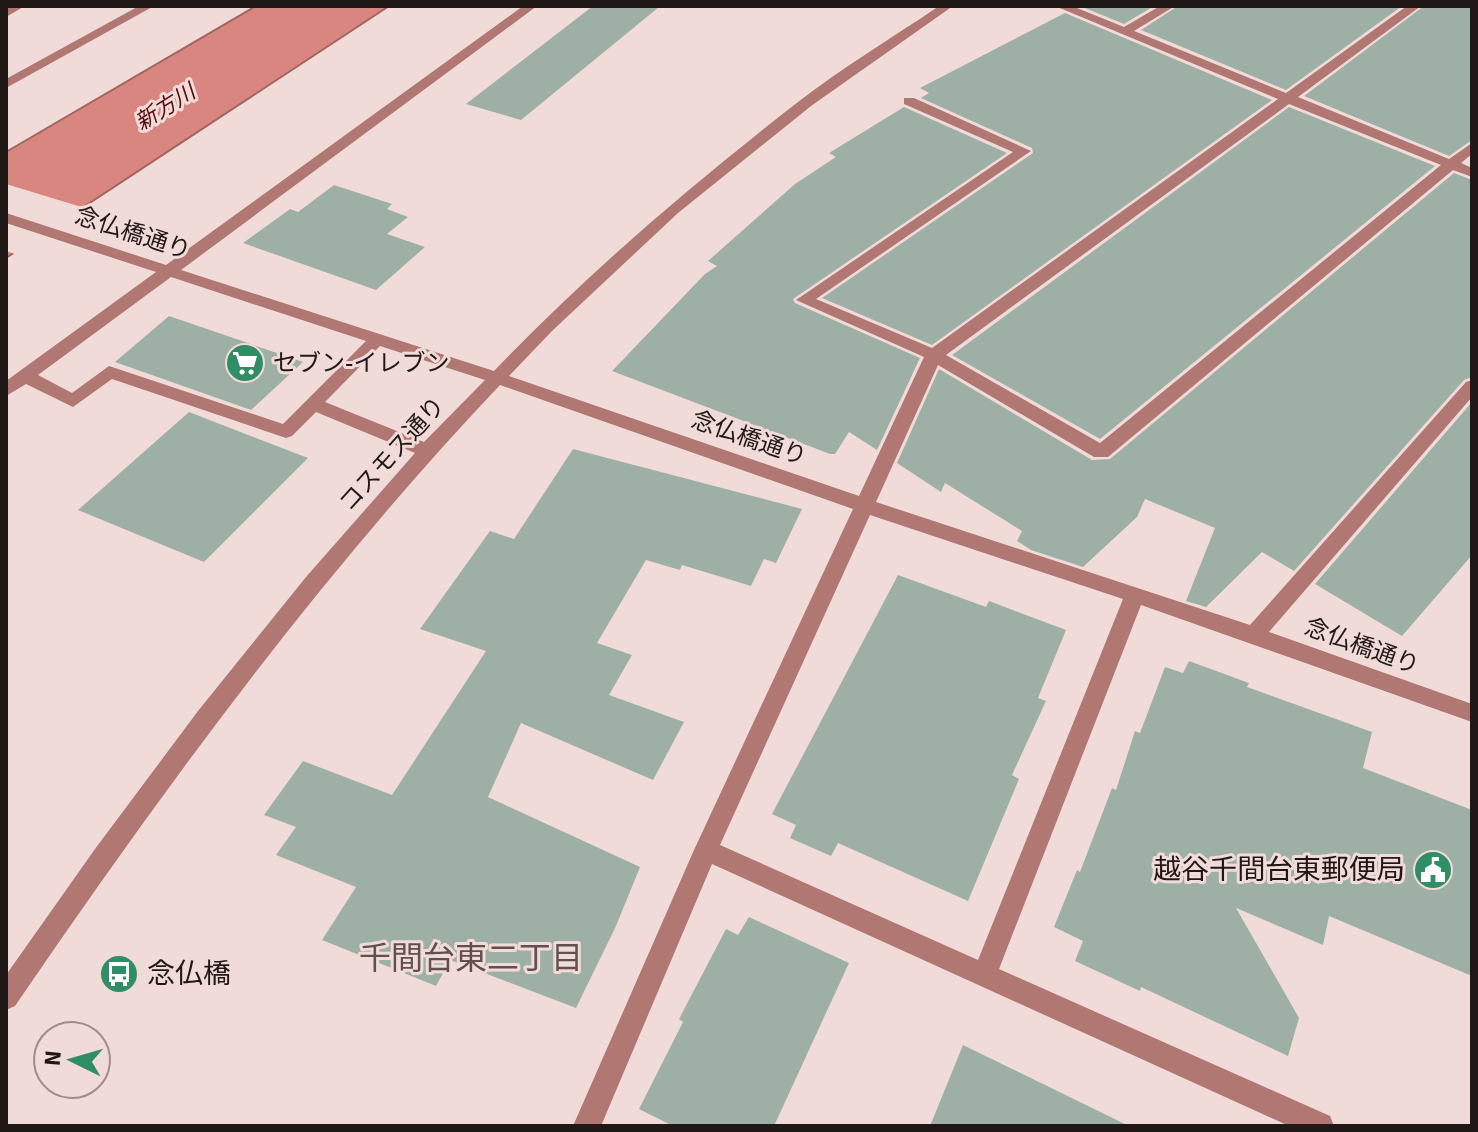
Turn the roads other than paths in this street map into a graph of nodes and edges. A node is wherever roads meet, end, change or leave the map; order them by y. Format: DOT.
graph roads {
  1 [pos="19,6"];
  2 [pos="148,6"];
  3 [pos="531,6"];
  4 [pos="947,6"];
  5 [pos="1061,6"];
  6 [pos="1169,6"];
  7 [pos="1415,6"];
  8 [pos="6,13"];
  9 [pos="1124,32"];
  10 [pos="8,82"];
  11 [pos="1288,99"];
  12 [pos="909,101"];
  13 [pos="1472,147"];
  14 [pos="1452,165"];
  15 [pos="1472,173"];
  16 [pos="6,218"];
  17 [pos="166,271"];
  18 [pos="377,339"];
  19 [pos="934,355"];
  20 [pos="25,376"];
  21 [pos="495,377"];
  22 [pos="1472,386"];
  23 [pos="6,390"];
  24 [pos="313,404"];
  25 [pos="428,451"];
  26 [pos="866,506"];
  27 [pos="1135,595"];
  28 [pos="1254,635"];
  29 [pos="1472,713"];
  30 [pos="706,850"];
  31 [pos="984,975"];
  32 [pos="6,997"];
  33 [pos="587,1126"];
  34 [pos="1320,1126"];
  1 -- 8 [label="street"];
  2 -- 10 [label="street"];
  3 -- 17 [label="street"];
  4 -- 21 [label="street, コスモス通り"];
  5 -- 9 [label="street"];
  6 -- 9 [label="street"];
  7 -- 11 [label="street"];
  9 -- 11 [label="street"];
  11 -- 14 [label="street"];
  11 -- 19 [label="street"];
  12 -- 19 [label="street"];
  13 -- 14 [label="street"];
  14 -- 15 [label="street"];
  14 -- 19 [label="street"];
  16 -- 17 [label="street, 念仏橋通り"];
  17 -- 18 [label="street, 念仏橋通り"];
  17 -- 20 [label="street"];
  18 -- 21 [label="street, 念仏橋通り"];
  18 -- 24 [label="street"];
  19 -- 26 [label="street"];
  20 -- 23 [label="street"];
  20 -- 24 [label="street"];
  21 -- 25 [label="street, コスモス通り"];
  21 -- 26 [label="street, 念仏橋通り"];
  22 -- 28 [label="street"];
  24 -- 25 [label="street"];
  25 -- 32 [label="street, コスモス通り"];
  26 -- 27 [label="street, 念仏橋通り"];
  26 -- 30 [label="street"];
  27 -- 28 [label="street, 念仏橋通り"];
  27 -- 31 [label="street"];
  28 -- 29 [label="street, 念仏橋通り"];
  30 -- 31 [label="street"];
  30 -- 33 [label="street"];
  31 -- 34 [label="street"];
}
